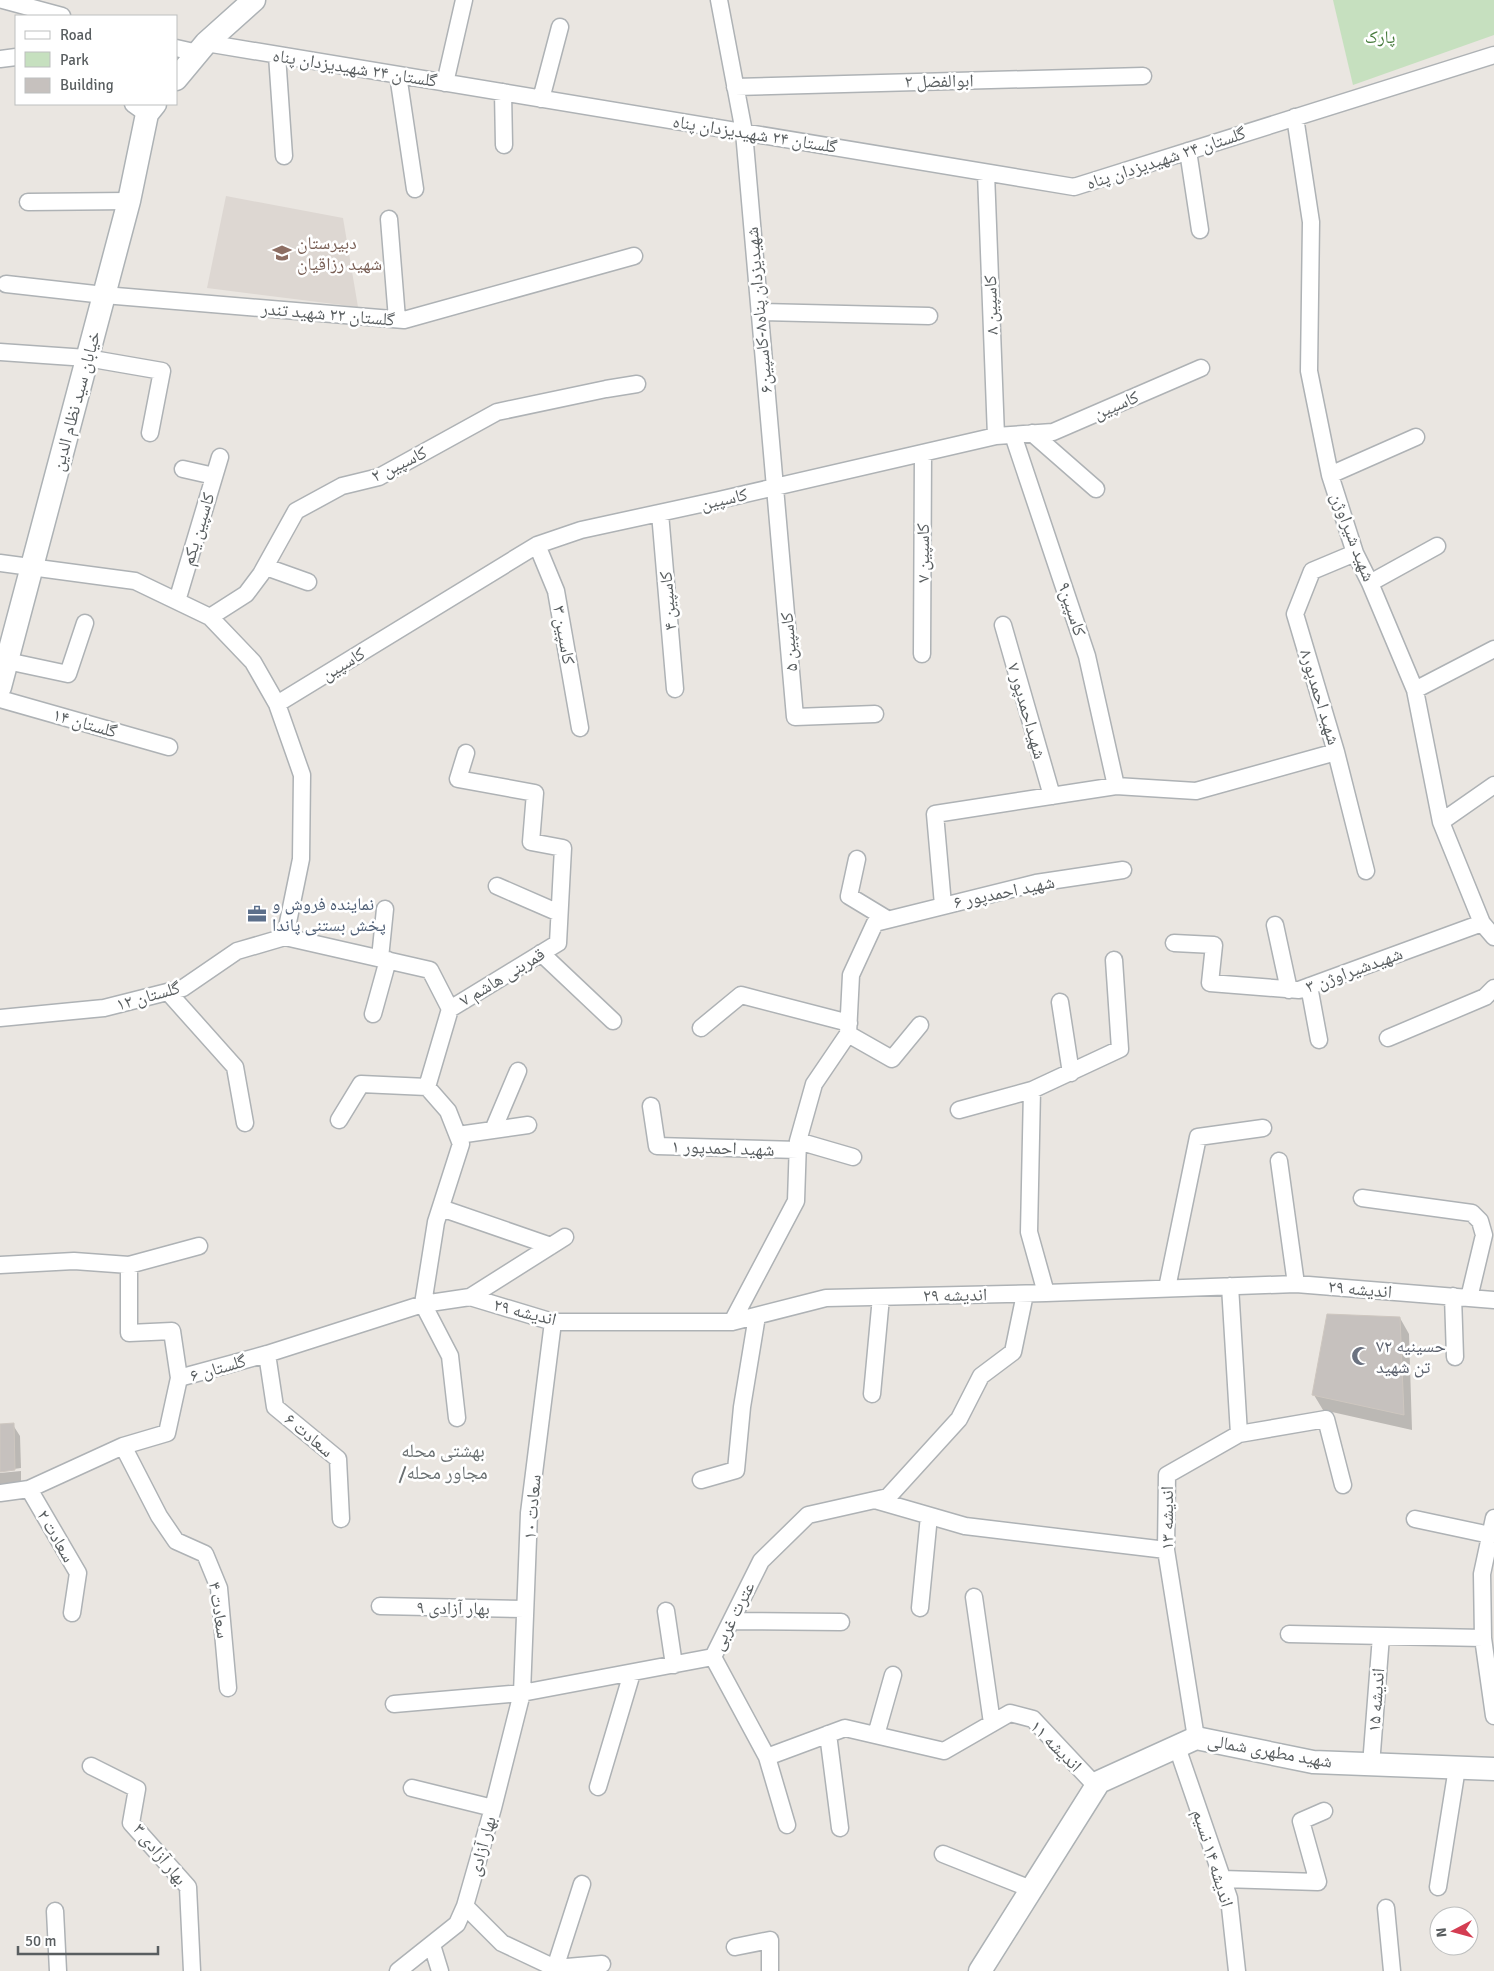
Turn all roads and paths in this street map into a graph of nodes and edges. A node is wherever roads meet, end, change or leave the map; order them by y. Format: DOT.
graph roads {
  1 [pos="254,0"];
  2 [pos="464,0"];
  3 [pos="719,0"];
  4 [pos="8,1"];
  5 [pos="58,15"];
  6 [pos="560,27"];
  7 [pos="178,48"];
  8 [pos="202,48"];
  9 [pos="277,55"];
  10 [pos="1494,55"];
  11 [pos="15,57"];
  12 [pos="0,58"];
  13 [pos="398,75"];
  14 [pos="1142,76"];
  15 [pos="178,77"];
  16 [pos="445,83"];
  17 [pos="735,86"];
  18 [pos="503,92"];
  19 [pos="541,99"];
  20 [pos="145,107"];
  21 [pos="1295,117"];
  22 [pos="744,132"];
  23 [pos="504,145"];
  24 [pos="1188,151"];
  25 [pos="284,156"];
  26 [pos="986,173"];
  27 [pos="415,189"];
  28 [pos="129,201"];
  29 [pos="28,202"];
  30 [pos="389,219"];
  31 [pos="1200,230"];
  32 [pos="634,256"];
  33 [pos="6,284"];
  34 [pos="104,295"];
  35 [pos="760,312"];
  36 [pos="929,316"];
  37 [pos="397,320"];
  38 [pos="0,352"];
  39 [pos="87,358"];
  40 [pos="1201,368"];
  41 [pos="637,384"];
  42 [pos="150,433"];
  43 [pos="1032,433"];
  44 [pos="1013,435"];
  45 [pos="996,436"];
  46 [pos="1416,437"];
  47 [pos="923,453"];
  48 [pos="220,458"];
  49 [pos="183,469"];
  50 [pos="214,476"];
  51 [pos="1330,476"];
  52 [pos="775,487"];
  53 [pos="1096,489"];
  54 [pos="660,513"];
  55 [pos="537,545"];
  56 [pos="1437,546"];
  57 [pos="1355,553"];
  58 [pos="0,562"];
  59 [pos="266,567"];
  60 [pos="32,568"];
  61 [pos="308,582"];
  62 [pos="1370,582"];
  63 [pos="177,601"];
  64 [pos="210,617"];
  65 [pos="85,624"];
  66 [pos="1003,626"];
  67 [pos="1494,649"];
  68 [pos="922,654"];
  69 [pos="3,672"];
  70 [pos="675,689"];
  71 [pos="1415,690"];
  72 [pos="0,699"];
  73 [pos="277,704"];
  74 [pos="875,714"];
  75 [pos="580,728"];
  76 [pos="169,747"];
  77 [pos="1336,752"];
  78 [pos="466,753"];
  79 [pos="1494,785"];
  80 [pos="1116,786"];
  81 [pos="1052,796"];
  82 [pos="1441,822"];
  83 [pos="857,859"];
  84 [pos="1123,870"];
  85 [pos="1366,871"];
  86 [pos="497,886"];
  87 [pos="943,905"];
  88 [pos="385,909"];
  89 [pos="560,914"];
  90 [pos="887,919"];
  91 [pos="1482,922"];
  92 [pos="1276,925"];
  93 [pos="285,937"];
  94 [pos="1494,937"];
  95 [pos="1174,943"];
  96 [pos="541,954"];
  97 [pos="384,959"];
  98 [pos="1114,960"];
  99 [pos="1309,986"];
  100 [pos="1494,988"];
  101 [pos="1289,990"];
  102 [pos="168,992"];
  103 [pos="1060,1002"];
  104 [pos="450,1009"];
  105 [pos="373,1014"];
  106 [pos="0,1018"];
  107 [pos="613,1022"];
  108 [pos="920,1025"];
  109 [pos="701,1028"];
  110 [pos="849,1029"];
  111 [pos="1388,1038"];
  112 [pos="1319,1040"];
  113 [pos="518,1071"];
  114 [pos="1071,1073"];
  115 [pos="427,1087"];
  116 [pos="1032,1090"];
  117 [pos="651,1106"];
  118 [pos="960,1110"];
  119 [pos="339,1120"];
  120 [pos="245,1123"];
  121 [pos="528,1125"];
  122 [pos="1263,1128"];
  123 [pos="493,1130"];
  124 [pos="458,1135"];
  125 [pos="798,1146"];
  126 [pos="853,1156"];
  127 [pos="1279,1161"];
  128 [pos="1362,1198"];
  129 [pos="440,1208"];
  130 [pos="566,1237"];
  131 [pos="199,1246"];
  132 [pos="551,1246"];
  133 [pos="0,1265"];
  134 [pos="129,1265"];
  135 [pos="1296,1284"];
  136 [pos="1230,1286"];
  137 [pos="1167,1288"];
  138 [pos="1046,1293"];
  139 [pos="1025,1294"];
  140 [pos="470,1297"];
  141 [pos="881,1297"];
  142 [pos="1461,1297"];
  143 [pos="1494,1300"];
  144 [pos="423,1304"];
  145 [pos="757,1316"];
  146 [pos="553,1322"];
  147 [pos="732,1322"];
  148 [pos="267,1354"];
  149 [pos="1455,1358"];
  150 [pos="180,1378"];
  151 [pos="872,1394"];
  152 [pos="457,1418"];
  153 [pos="1239,1434"];
  154 [pos="123,1446"];
  155 [pos="701,1480"];
  156 [pos="1343,1484"];
  157 [pos="29,1490"];
  158 [pos="0,1493"];
  159 [pos="882,1499"];
  160 [pos="929,1516"];
  161 [pos="1415,1518"];
  162 [pos="1494,1518"];
  163 [pos="341,1519"];
  164 [pos="1490,1535"];
  165 [pos="1166,1550"];
  166 [pos="974,1597"];
  167 [pos="380,1606"];
  168 [pos="920,1608"];
  169 [pos="525,1609"];
  170 [pos="666,1611"];
  171 [pos="72,1613"];
  172 [pos="731,1621"];
  173 [pos="841,1622"];
  174 [pos="1289,1634"];
  175 [pos="1381,1636"];
  176 [pos="1483,1638"];
  177 [pos="713,1657"];
  178 [pos="674,1665"];
  179 [pos="632,1672"];
  180 [pos="893,1675"];
  181 [pos="228,1688"];
  182 [pos="522,1693"];
  183 [pos="394,1704"];
  184 [pos="1494,1716"];
  185 [pos="992,1723"];
  186 [pos="828,1734"];
  187 [pos="876,1735"];
  188 [pos="1186,1743"];
  189 [pos="767,1756"];
  190 [pos="1372,1765"];
  191 [pos="92,1766"];
  192 [pos="1457,1768"];
  193 [pos="1494,1769"];
  194 [pos="1096,1786"];
  195 [pos="598,1787"];
  196 [pos="412,1788"];
  197 [pos="493,1808"];
  198 [pos="1324,1811"];
  199 [pos="787,1825"];
  200 [pos="840,1828"];
  201 [pos="943,1854"];
  202 [pos="1222,1879"];
  203 [pos="582,1884"];
  204 [pos="1438,1887"];
  205 [pos="1031,1889"];
  206 [pos="465,1906"];
  207 [pos="1386,1908"];
  208 [pos="55,1911"];
  209 [pos="432,1945"];
  210 [pos="735,1947"];
  211 [pos="602,1964"];
  212 [pos="555,1968"];
  213 [pos="58,1971"];
  214 [pos="192,1971"];
  215 [pos="398,1971"];
  216 [pos="440,1971"];
  217 [pos="770,1971"];
  218 [pos="980,1971"];
  219 [pos="1238,1971"];
  220 [pos="1392,1971"];
  1 -- 8 [label="main road"];
  2 -- 16 [label="street"];
  3 -- 17 [label="street, شهیدیزدان پناه۸-کاسپین۶"];
  4 -- 5 [label="street"];
  6 -- 19 [label="street"];
  7 -- 8 [label="street, گلستان ۲۴ شهیدیزدان پناه"];
  8 -- 9 [label="street, گلستان ۲۴ شهیدیزدان پناه"];
  8 -- 15 [label="main road"];
  9 -- 13 [label="street, گلستان ۲۴ شهیدیزدان پناه"];
  9 -- 25 [label="street"];
  10 -- 21 [label="street, گلستان ۲۴ شهیدیزدان پناه"];
  11 -- 12 [label="street"];
  13 -- 16 [label="street, گلستان ۲۴ شهیدیزدان پناه"];
  13 -- 27 [label="street"];
  14 -- 17 [label="street, ابوالفضل ۲"];
  16 -- 18 [label="street, گلستان ۲۴ شهیدیزدان پناه"];
  17 -- 22 [label="street, شهیدیزدان پناه۸-کاسپین۶"];
  18 -- 19 [label="street, گلستان ۲۴ شهیدیزدان پناه"];
  18 -- 23 [label="street"];
  19 -- 22 [label="street, گلستان ۲۴ شهیدیزدان پناه"];
  20 -- 28 [label="main road, خیابان سید نظام الدین"];
  21 -- 24 [label="street, گلستان ۲۴ شهیدیزدان پناه"];
  21 -- 51 [label="street, شهید شیراوژن"];
  22 -- 26 [label="street, گلستان ۲۴ شهیدیزدان پناه"];
  22 -- 35 [label="street, شهیدیزدان پناه۸-کاسپین۶"];
  24 -- 26 [label="street, گلستان ۲۴ شهیدیزدان پناه"];
  24 -- 31 [label="street"];
  26 -- 45 [label="street, کاسپین ۸"];
  28 -- 29 [label="street"];
  28 -- 34 [label="main road, خیابان سید نظام الدین"];
  30 -- 37 [label="street"];
  32 -- 37 [label="street, گلستان ۲۲ شهید تندر"];
  33 -- 34 [label="street, گلستان ۲۲ شهید تندر"];
  34 -- 37 [label="street, گلستان ۲۲ شهید تندر"];
  34 -- 39 [label="main road, خیابان سید نظام الدین"];
  35 -- 36 [label="street"];
  35 -- 52 [label="street, شهیدیزدان پناه۸-کاسپین۶"];
  38 -- 39 [label="street"];
  39 -- 42 [label="street"];
  39 -- 60 [label="main road, خیابان سید نظام الدین"];
  40 -- 43 [label="street, کاسپین"];
  41 -- 59 [label="street, کاسپین ۲"];
  43 -- 44 [label="street, کاسپین"];
  43 -- 53 [label="street"];
  44 -- 45 [label="street, کاسپین"];
  44 -- 80 [label="street, کاسپین۹"];
  45 -- 47 [label="street, کاسپین"];
  46 -- 51 [label="street"];
  47 -- 52 [label="street, کاسپین"];
  47 -- 68 [label="street, کاسپین ۷"];
  48 -- 50 [label="street, کاسپین یکم"];
  49 -- 50 [label="street"];
  50 -- 63 [label="street, کاسپین یکم"];
  51 -- 57 [label="street, شهید شیراوژن"];
  52 -- 54 [label="street, کاسپین"];
  52 -- 74 [label="street, کاسپین ۵"];
  54 -- 55 [label="street, کاسپین"];
  54 -- 70 [label="street, کاسپین ۴"];
  55 -- 73 [label="street, کاسپین"];
  55 -- 75 [label="street, کاسپین ۳"];
  56 -- 62 [label="street"];
  57 -- 62 [label="street, شهید شیراوژن"];
  57 -- 77 [label="street, شهید احمدپور۸"];
  58 -- 60 [label="street"];
  59 -- 61 [label="street"];
  59 -- 64 [label="street, کاسپین ۲"];
  60 -- 63 [label="street"];
  60 -- 69 [label="main road, خیابان سید نظام الدین"];
  62 -- 71 [label="street, شهید شیراوژن"];
  63 -- 64 [label="street"];
  64 -- 73 [label="street"];
  65 -- 69 [label="street"];
  66 -- 81 [label="street, شهیداحمدپور ۷"];
  67 -- 71 [label="street"];
  71 -- 82 [label="street, شهید شیراوژن"];
  72 -- 76 [label="street, گلستان ۱۴"];
  73 -- 93 [label="street"];
  77 -- 80 [label="street"];
  77 -- 85 [label="street, شهید احمدپور۸"];
  78 -- 89 [label="street, قمربنی هاشم ۷"];
  79 -- 82 [label="street"];
  80 -- 81 [label="street"];
  81 -- 87 [label="street"];
  82 -- 91 [label="street, شهید شیراوژن"];
  83 -- 90 [label="street"];
  84 -- 87 [label="street, شهید احمدپور ۶"];
  86 -- 89 [label="street"];
  87 -- 90 [label="street, شهید احمدپور ۶"];
  88 -- 97 [label="street"];
  89 -- 96 [label="street, قمربنی هاشم ۷"];
  90 -- 110 [label="street"];
  91 -- 94 [label="street, شهید شیراوژن"];
  91 -- 99 [label="street, شهیدشیراوژن ۳"];
  92 -- 101 [label="street"];
  93 -- 97 [label="street"];
  93 -- 102 [label="street, گلستان ۱۲"];
  95 -- 101 [label="street, شهیدشیراوژن ۳"];
  96 -- 104 [label="street, قمربنی هاشم ۷"];
  96 -- 107 [label="street"];
  97 -- 104 [label="street"];
  97 -- 105 [label="street"];
  98 -- 114 [label="street"];
  99 -- 101 [label="street, شهیدشیراوژن ۳"];
  99 -- 112 [label="street"];
  100 -- 111 [label="street"];
  102 -- 106 [label="street, گلستان ۱۲"];
  102 -- 120 [label="street"];
  103 -- 114 [label="street"];
  104 -- 115 [label="street"];
  108 -- 110 [label="street"];
  109 -- 110 [label="street"];
  110 -- 125 [label="street"];
  113 -- 123 [label="street"];
  114 -- 116 [label="street"];
  115 -- 119 [label="street"];
  115 -- 124 [label="street"];
  116 -- 118 [label="street"];
  116 -- 138 [label="street"];
  117 -- 125 [label="street, شهید احمدپور ۱"];
  121 -- 123 [label="street"];
  122 -- 137 [label="street"];
  123 -- 124 [label="street"];
  124 -- 129 [label="street"];
  125 -- 126 [label="street"];
  125 -- 147 [label="street"];
  127 -- 135 [label="street"];
  128 -- 142 [label="street"];
  129 -- 132 [label="street"];
  129 -- 144 [label="street"];
  130 -- 132 [label="street"];
  131 -- 134 [label="street"];
  132 -- 140 [label="street"];
  133 -- 134 [label="street"];
  134 -- 150 [label="street"];
  135 -- 136 [label="street, اندیشه ۲۹"];
  135 -- 142 [label="street, اندیشه ۲۹"];
  136 -- 137 [label="street, اندیشه ۲۹"];
  136 -- 153 [label="street"];
  137 -- 138 [label="street, اندیشه ۲۹"];
  138 -- 139 [label="street, اندیشه ۲۹"];
  139 -- 141 [label="street, اندیشه ۲۹"];
  139 -- 159 [label="street"];
  140 -- 144 [label="street, اندیشه ۲۹"];
  140 -- 146 [label="street, اندیشه ۲۹"];
  141 -- 145 [label="street, اندیشه ۲۹"];
  141 -- 151 [label="street"];
  142 -- 143 [label="street, اندیشه ۲۹"];
  142 -- 149 [label="street"];
  144 -- 148 [label="street, گلستان ۶"];
  144 -- 152 [label="street"];
  145 -- 147 [label="street, اندیشه ۲۹"];
  145 -- 155 [label="street"];
  146 -- 147 [label="street, اندیشه ۲۹"];
  146 -- 169 [label="street, سعادت ۱۰"];
  148 -- 150 [label="street, گلستان ۶"];
  148 -- 163 [label="street, سعادت ۶"];
  150 -- 154 [label="street, گلستان ۶"];
  153 -- 156 [label="street, اندیشه ۱۳"];
  153 -- 165 [label="street, اندیشه ۱۳"];
  154 -- 157 [label="street, گلستان ۶"];
  154 -- 181 [label="street, سعادت ۴"];
  157 -- 158 [label="street, گلستان ۶"];
  157 -- 171 [label="street, سعادت ۲"];
  159 -- 160 [label="street"];
  159 -- 172 [label="street, عترت غربی"];
  160 -- 165 [label="street"];
  160 -- 168 [label="street"];
  161 -- 164 [label="street"];
  162 -- 164 [label="street"];
  164 -- 176 [label="street"];
  165 -- 188 [label="street, اندیشه ۱۳"];
  166 -- 185 [label="street"];
  167 -- 169 [label="street, بهار آزادی ۹"];
  169 -- 182 [label="street, سعادت ۱۰"];
  170 -- 178 [label="street"];
  172 -- 173 [label="street"];
  172 -- 177 [label="street, عترت غربی"];
  174 -- 175 [label="street"];
  175 -- 176 [label="street"];
  175 -- 190 [label="street, اندیشه ۱۵"];
  176 -- 184 [label="street"];
  177 -- 178 [label="street, عترت غربی"];
  177 -- 189 [label="street"];
  178 -- 179 [label="street, عترت غربی"];
  179 -- 182 [label="street, عترت غربی"];
  179 -- 195 [label="street"];
  180 -- 187 [label="street"];
  182 -- 183 [label="street, عترت غربی"];
  182 -- 197 [label="street, بهار آزادی"];
  185 -- 187 [label="street, اندیشه ۱۱"];
  185 -- 194 [label="street, اندیشه ۱۱"];
  186 -- 187 [label="street, اندیشه ۱۱"];
  186 -- 189 [label="street"];
  186 -- 200 [label="street"];
  188 -- 190 [label="main road, شهید مطهری شمالی"];
  188 -- 194 [label="main road"];
  188 -- 202 [label="street, اندیشه ۱۴ نسیم"];
  189 -- 199 [label="street"];
  190 -- 192 [label="main road, شهید مطهری شمالی"];
  191 -- 214 [label="street, بهار آزادی ۳"];
  192 -- 193 [label="main road, شهید مطهری شمالی"];
  192 -- 204 [label="street"];
  194 -- 205 [label="main road"];
  196 -- 197 [label="street"];
  197 -- 206 [label="street, بهار آزادی"];
  198 -- 202 [label="street"];
  201 -- 205 [label="street"];
  202 -- 219 [label="street, اندیشه ۱۴ نسیم"];
  203 -- 212 [label="street"];
  205 -- 218 [label="main road"];
  206 -- 209 [label="street, بهار آزادی"];
  206 -- 212 [label="street"];
  207 -- 220 [label="street"];
  208 -- 213 [label="street"];
  209 -- 215 [label="street, بهار آزادی"];
  209 -- 216 [label="street"];
  210 -- 217 [label="street"];
  211 -- 212 [label="street"];
}
